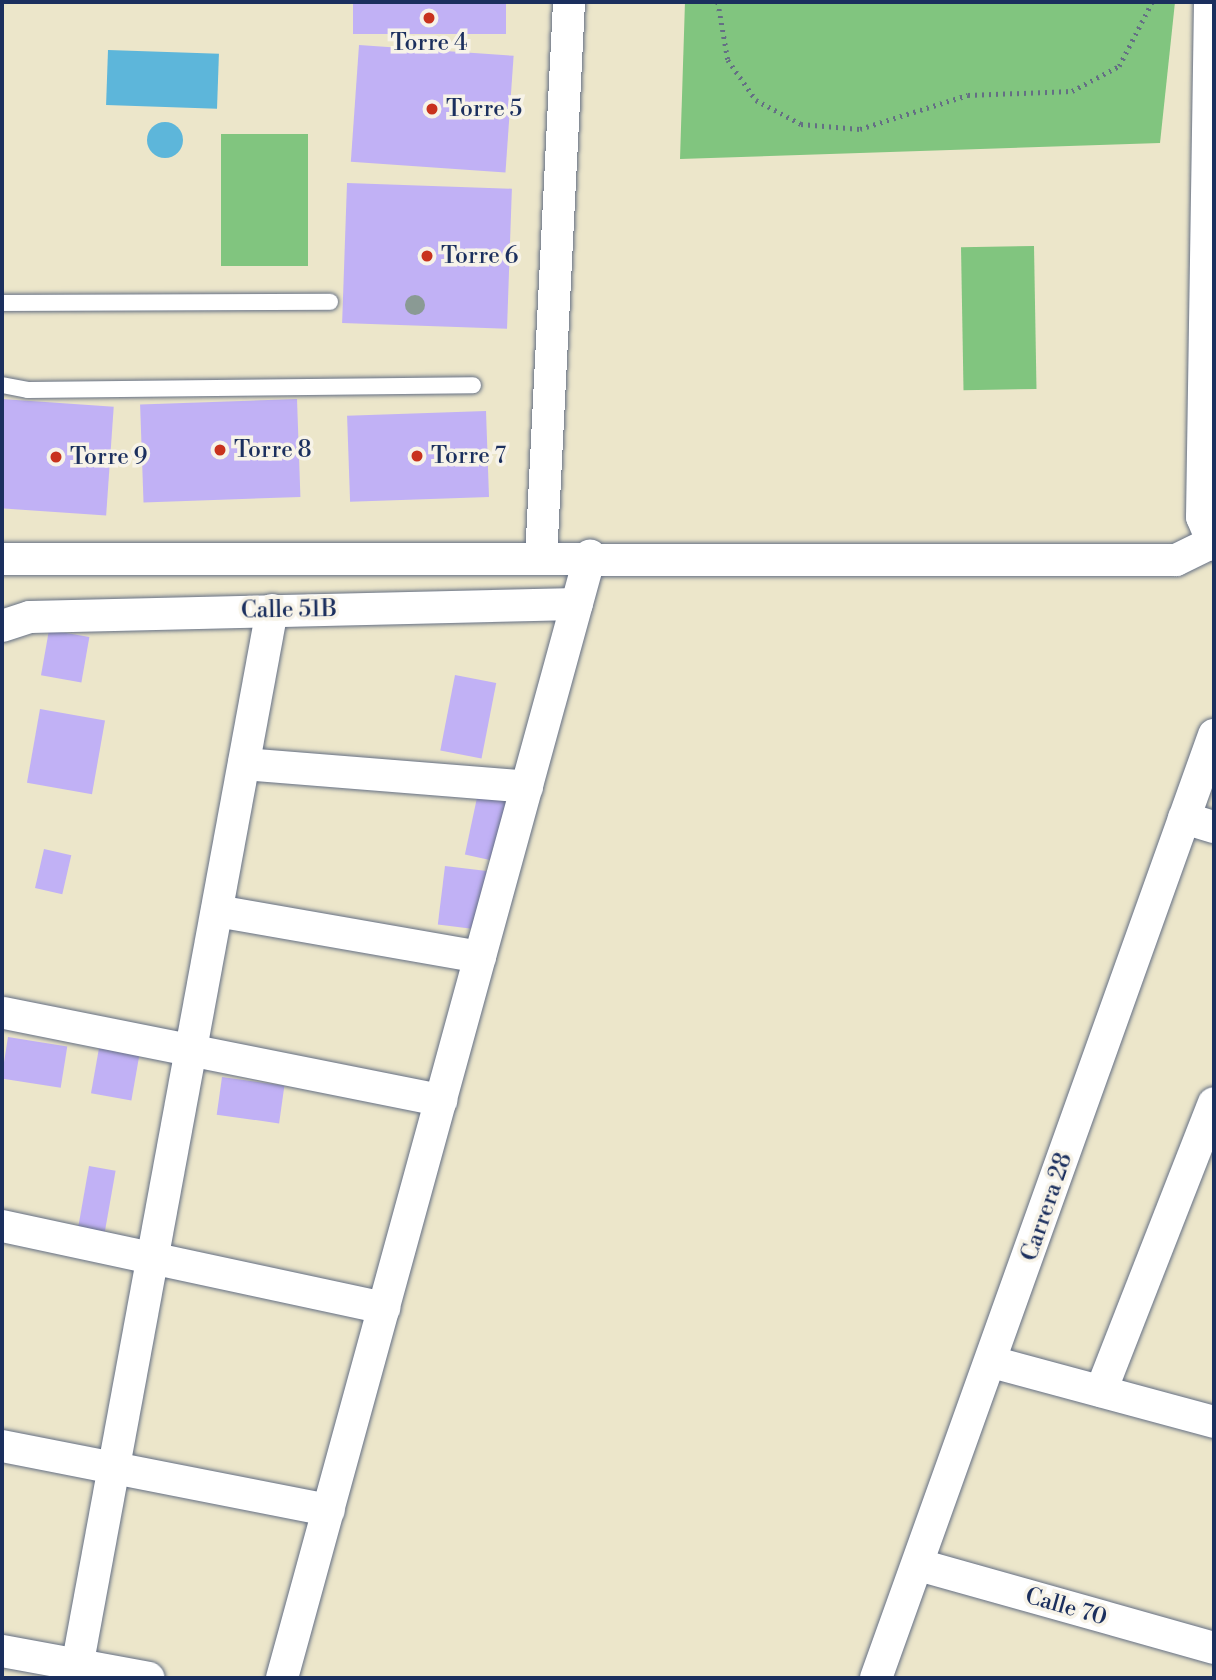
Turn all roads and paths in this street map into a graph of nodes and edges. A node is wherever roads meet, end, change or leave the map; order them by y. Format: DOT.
graph roads {
  1 [pos="569,2"];
  2 [pos="718,2"];
  3 [pos="1152,2"];
  4 [pos="1210,2"];
  5 [pos="330,302"];
  6 [pos="2,303"];
  7 [pos="2,385"];
  8 [pos="473,385"];
  9 [pos="1212,544"];
  10 [pos="590,556"];
  11 [pos="2,559"];
  12 [pos="541,559"];
  13 [pos="577,604"];
  14 [pos="272,610"];
  15 [pos="2,626"];
  16 [pos="1214,735"];
  17 [pos="244,764"];
  18 [pos="527,787"];
  19 [pos="1184,818"];
  20 [pos="1214,827"];
  21 [pos="217,911"];
  22 [pos="481,957"];
  23 [pos="4,1013"];
  24 [pos="191,1051"];
  25 [pos="441,1100"];
  26 [pos="1214,1103"];
  27 [pos="2,1226"];
  28 [pos="153,1258"];
  29 [pos="384,1308"];
  30 [pos="992,1362"];
  31 [pos="1101,1391"];
  32 [pos="1214,1422"];
  33 [pos="2,1446"];
  34 [pos="114,1468"];
  35 [pos="329,1510"];
  36 [pos="919,1565"];
  37 [pos="1214,1648"];
  38 [pos="2,1651"];
  39 [pos="77,1670"];
  40 [pos="149,1678"];
  41 [pos="282,1678"];
  42 [pos="876,1678"];
  1 -- 12 [label="street"];
  2 -- 3 [label="path"];
  4 -- 9 [label="street"];
  5 -- 6 [label="lane"];
  7 -- 8 [label="lane"];
  9 -- 10 [label="street"];
  10 -- 12 [label="street"];
  10 -- 13 [label="street"];
  11 -- 12 [label="street"];
  13 -- 14 [label="street, Calle 51B"];
  13 -- 18 [label="street"];
  14 -- 15 [label="street, Calle 51B"];
  14 -- 17 [label="street"];
  16 -- 19 [label="street, Carrera 28"];
  17 -- 18 [label="street"];
  17 -- 21 [label="street"];
  18 -- 22 [label="street"];
  19 -- 20 [label="street"];
  19 -- 30 [label="street, Carrera 28"];
  21 -- 22 [label="street"];
  21 -- 24 [label="street"];
  22 -- 25 [label="street"];
  23 -- 24 [label="street"];
  24 -- 25 [label="street"];
  24 -- 28 [label="street"];
  25 -- 29 [label="street"];
  26 -- 31 [label="street"];
  27 -- 28 [label="street"];
  28 -- 29 [label="street"];
  28 -- 34 [label="street"];
  29 -- 35 [label="street"];
  30 -- 31 [label="street"];
  30 -- 36 [label="street, Carrera 28"];
  31 -- 32 [label="street"];
  33 -- 34 [label="street"];
  34 -- 35 [label="street"];
  34 -- 39 [label="street"];
  35 -- 41 [label="street"];
  36 -- 37 [label="street, Calle 70"];
  36 -- 42 [label="street, Carrera 28"];
  38 -- 39 [label="street"];
  39 -- 40 [label="street"];
}
